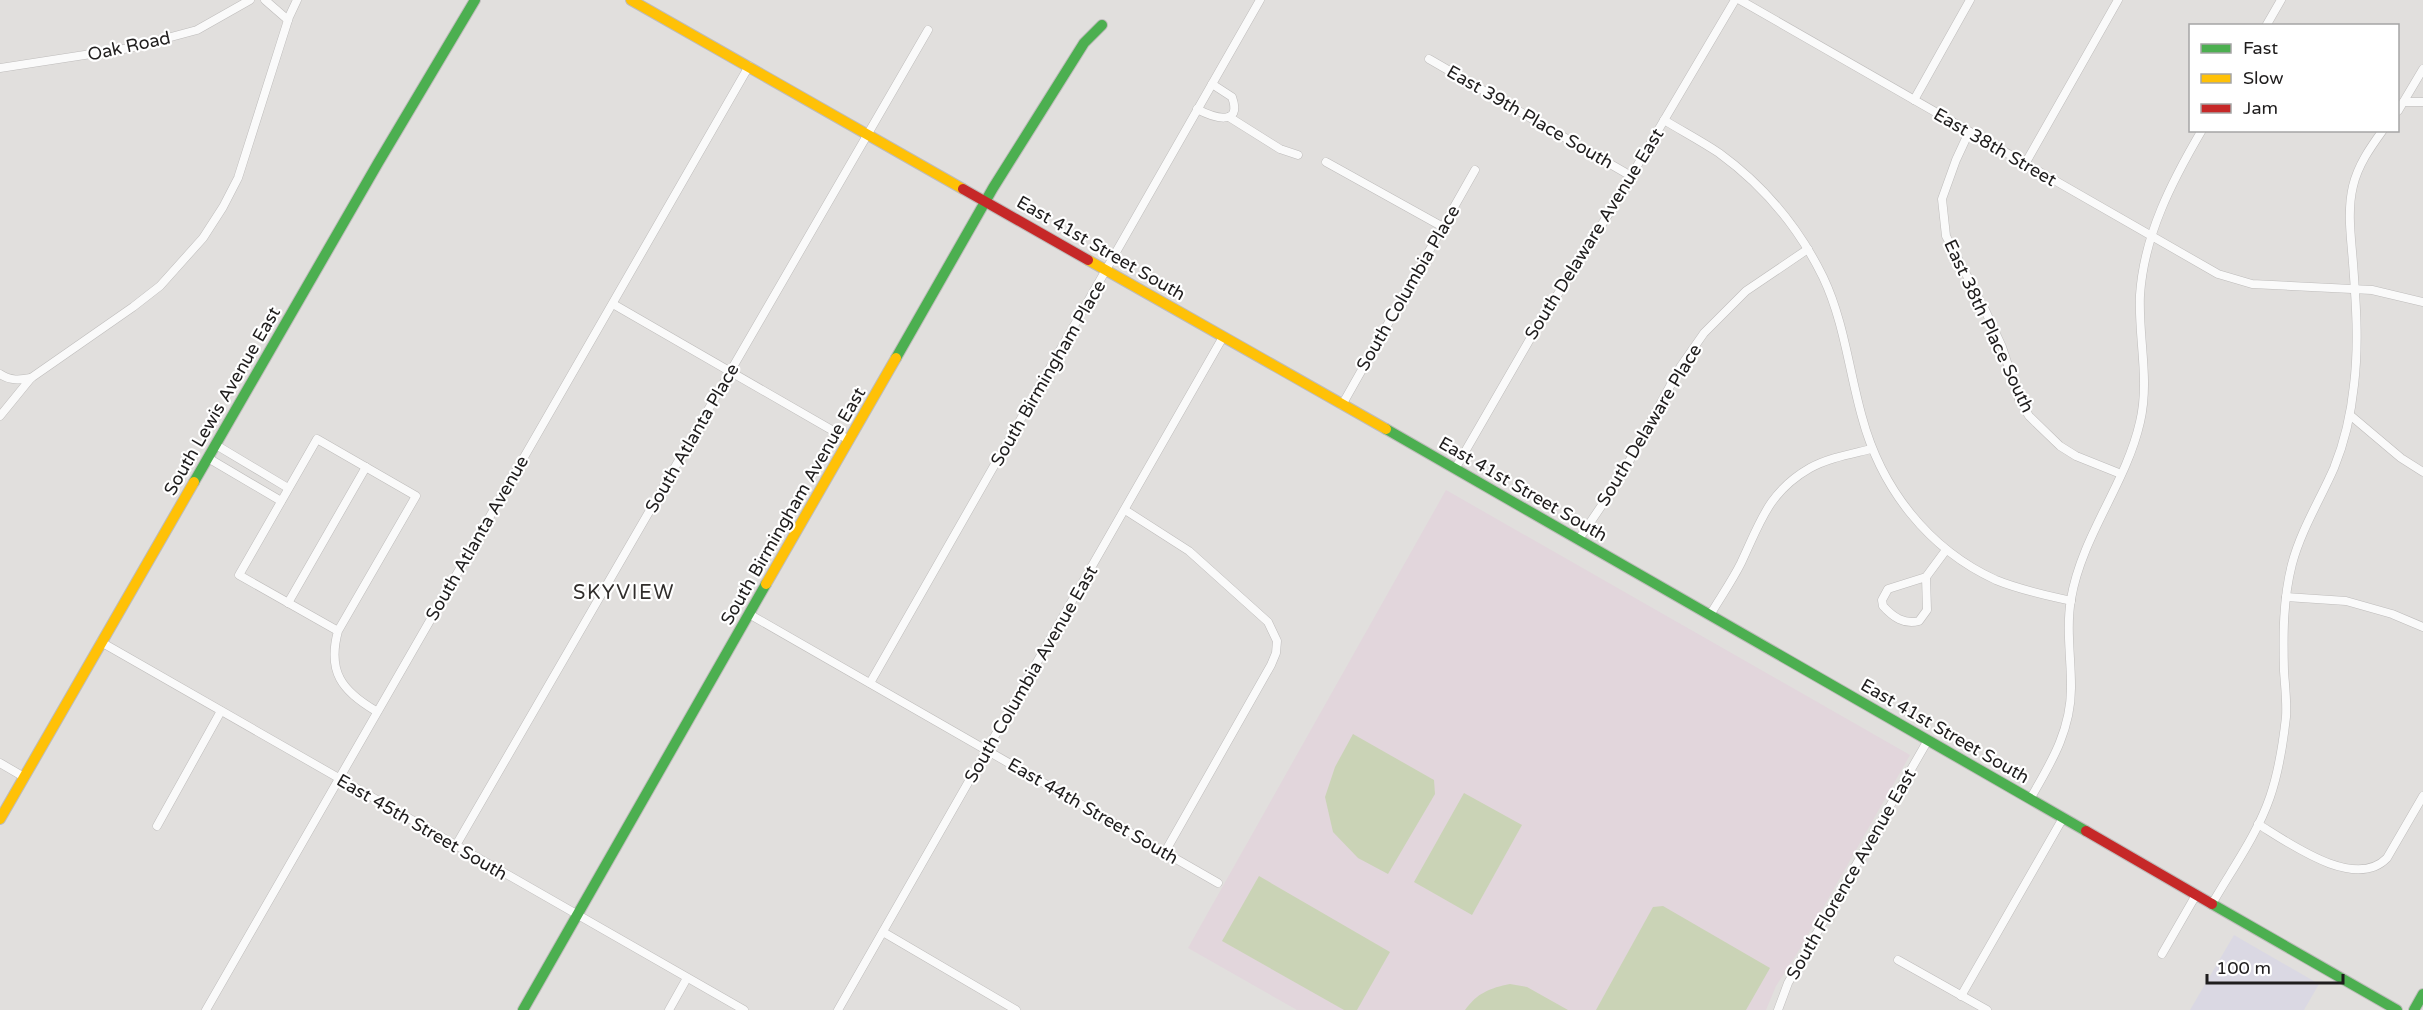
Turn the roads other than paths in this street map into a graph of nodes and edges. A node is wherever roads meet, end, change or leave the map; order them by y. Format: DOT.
graph roads {
  1 [pos="250,0"];
  2 [pos="265,0"];
  3 [pos="297,0"];
  4 [pos="475,0"];
  5 [pos="631,0"];
  6 [pos="1260,0"];
  7 [pos="1738,0"];
  8 [pos="1970,0"];
  9 [pos="2118,0"];
  10 [pos="2281,0"];
  11 [pos="288,20"];
  12 [pos="2267,24"];
  13 [pos="1102,25"];
  14 [pos="928,30"];
  15 [pos="1429,59"];
  16 [pos="749,66"];
  17 [pos="0,68"];
  18 [pos="2423,69"];
  19 [pos="1212,84"];
  20 [pos="1914,100"];
  21 [pos="2404,102"];
  22 [pos="2423,102"];
  23 [pos="2399,108"];
  24 [pos="1197,109"];
  25 [pos="1229,117"];
  26 [pos="1664,120"];
  27 [pos="1969,132"];
  28 [pos="2201,132"];
  29 [pos="2382,132"];
  30 [pos="868,134"];
  31 [pos="1298,155"];
  32 [pos="1326,162"];
  33 [pos="2025,164"];
  34 [pos="1475,170"];
  35 [pos="1630,176"];
  36 [pos="986,202"];
  37 [pos="1443,227"];
  38 [pos="2151,237"];
  39 [pos="1808,249"];
  40 [pos="1106,271"];
  41 [pos="2355,290"];
  42 [pos="2423,302"];
  43 [pos="613,304"];
  44 [pos="1223,338"];
  45 [pos="730,372"];
  46 [pos="0,374"];
  47 [pos="31,378"];
  48 [pos="1342,405"];
  49 [pos="2350,415"];
  50 [pos="0,416"];
  51 [pos="849,440"];
  52 [pos="216,445"];
  53 [pos="1871,449"];
  54 [pos="208,458"];
  55 [pos="366,467"];
  56 [pos="1455,469"];
  57 [pos="2423,472"];
  58 [pos="2121,474"];
  59 [pos="288,488"];
  60 [pos="281,501"];
  61 [pos="1125,510"];
  62 [pos="1579,539"];
  63 [pos="1946,550"];
  64 [pos="1926,577"];
  65 [pos="2286,597"];
  66 [pos="2071,601"];
  67 [pos="288,603"];
  68 [pos="749,614"];
  69 [pos="1710,615"];
  70 [pos="2423,627"];
  71 [pos="338,631"];
  72 [pos="101,642"];
  73 [pos="870,683"];
  74 [pos="221,711"];
  75 [pos="376,711"];
  76 [pos="1928,740"];
  77 [pos="986,751"];
  78 [pos="0,763"];
  79 [pos="24,777"];
  80 [pos="339,779"];
  81 [pos="2423,796"];
  82 [pos="2030,799"];
  83 [pos="2064,818"];
  84 [pos="0,819"];
  85 [pos="2258,824"];
  86 [pos="157,826"];
  87 [pos="455,846"];
  88 [pos="1165,852"];
  89 [pos="1218,883"];
  90 [pos="2196,895"];
  91 [pos="2212,904"];
  92 [pos="577,916"];
  93 [pos="883,932"];
  94 [pos="2162,954"];
  95 [pos="1898,960"];
  96 [pos="687,978"];
  97 [pos="2423,994"];
  98 [pos="1961,996"];
  99 [pos="206,1010"];
  100 [pos="523,1010"];
  101 [pos="669,1010"];
  102 [pos="744,1010"];
  103 [pos="838,1010"];
  104 [pos="1016,1010"];
  105 [pos="1778,1010"];
  106 [pos="1987,1010"];
  107 [pos="2397,1010"];
  108 [pos="2414,1010"];
  1 -- 17 [label="street, Oak Road"];
  2 -- 11 [label="street"];
  3 -- 11 [label="street"];
  4 -- 52 [label="main road, South Lewis Avenue East"];
  5 -- 16 [label="main road, East 41st Street South"];
  6 -- 19 [label="street, South Birmingham Place"];
  7 -- 20 [label="street, East 38th Street"];
  7 -- 26 [label="street, South Delaware Avenue East"];
  8 -- 20 [label="street"];
  9 -- 33 [label="street"];
  10 -- 12 [label="street"];
  11 -- 47 [label="street"];
  13 -- 36 [label="main road, South Birmingham Avenue East"];
  14 -- 30 [label="street, South Atlanta Place"];
  15 -- 35 [label="street, East 39th Place South"];
  16 -- 30 [label="main road, East 41st Street South"];
  16 -- 43 [label="street, South Atlanta Avenue"];
  18 -- 21 [label="street"];
  19 -- 24 [label="street, South Birmingham Place"];
  19 -- 25 [label="street"];
  20 -- 27 [label="street, East 38th Street"];
  21 -- 22 [label="street"];
  21 -- 23 [label="street"];
  24 -- 25 [label="street"];
  24 -- 40 [label="street, South Birmingham Place"];
  25 -- 31 [label="street"];
  26 -- 35 [label="street, South Delaware Avenue East"];
  26 -- 39 [label="street"];
  27 -- 33 [label="street, East 38th Street"];
  27 -- 58 [label="street, East 38th Place South"];
  28 -- 38 [label="street"];
  29 -- 41 [label="street"];
  30 -- 36 [label="main road, East 41st Street South"];
  30 -- 45 [label="street, South Atlanta Place"];
  32 -- 37 [label="street"];
  33 -- 38 [label="street, East 38th Street"];
  34 -- 37 [label="street, South Columbia Place"];
  35 -- 56 [label="street, South Delaware Avenue East"];
  36 -- 40 [label="main road, East 41st Street South"];
  36 -- 51 [label="main road, South Birmingham Avenue East"];
  37 -- 48 [label="street, South Columbia Place"];
  38 -- 41 [label="street, East 38th Street"];
  38 -- 58 [label="street"];
  39 -- 53 [label="street"];
  39 -- 62 [label="street, South Delaware Place"];
  40 -- 44 [label="main road, East 41st Street South"];
  40 -- 73 [label="street, South Birmingham Place"];
  41 -- 42 [label="street, East 38th Street"];
  41 -- 49 [label="street"];
  43 -- 45 [label="street"];
  43 -- 75 [label="street, South Atlanta Avenue"];
  44 -- 48 [label="main road, East 41st Street South"];
  44 -- 61 [label="street, South Columbia Avenue East"];
  45 -- 51 [label="street"];
  45 -- 87 [label="street, South Atlanta Place"];
  46 -- 47 [label="street"];
  47 -- 50 [label="street"];
  48 -- 56 [label="main road, East 41st Street South"];
  49 -- 57 [label="street"];
  49 -- 65 [label="street"];
  51 -- 68 [label="main road, South Birmingham Avenue East"];
  52 -- 54 [label="main road, South Lewis Avenue East"];
  52 -- 59 [label="street"];
  53 -- 63 [label="street"];
  53 -- 69 [label="street"];
  54 -- 60 [label="street"];
  54 -- 72 [label="main road, South Lewis Avenue East"];
  55 -- 59 [label="street"];
  55 -- 67 [label="street"];
  55 -- 71 [label="street"];
  56 -- 62 [label="main road, East 41st Street South"];
  58 -- 66 [label="street"];
  59 -- 60 [label="street"];
  60 -- 67 [label="street"];
  61 -- 77 [label="street, South Columbia Avenue East"];
  61 -- 88 [label="street"];
  62 -- 69 [label="main road, East 41st Street South"];
  63 -- 64 [label="street"];
  63 -- 66 [label="street"];
  64 -- 64 [label="street"];
  65 -- 70 [label="street"];
  65 -- 85 [label="street"];
  66 -- 82 [label="street"];
  67 -- 71 [label="street"];
  68 -- 73 [label="street, East 44th Street South"];
  68 -- 92 [label="main road, South Birmingham Avenue East"];
  69 -- 76 [label="main road, East 41st Street South"];
  71 -- 75 [label="street"];
  72 -- 74 [label="street, East 45th Street South"];
  72 -- 79 [label="main road, South Lewis Avenue East"];
  73 -- 77 [label="street, East 44th Street South"];
  74 -- 80 [label="street, East 45th Street South"];
  74 -- 86 [label="street"];
  75 -- 80 [label="street, South Atlanta Avenue"];
  76 -- 82 [label="main road, East 41st Street South"];
  76 -- 105 [label="street, South Florence Avenue East"];
  77 -- 88 [label="street, East 44th Street South"];
  77 -- 93 [label="street, South Columbia Avenue East"];
  78 -- 79 [label="street"];
  79 -- 84 [label="main road, South Lewis Avenue East"];
  80 -- 87 [label="street, East 45th Street South"];
  80 -- 99 [label="street, South Atlanta Avenue"];
  81 -- 85 [label="street"];
  82 -- 83 [label="main road, East 41st Street South"];
  83 -- 90 [label="main road, East 41st Street South"];
  83 -- 98 [label="street"];
  85 -- 91 [label="street"];
  87 -- 92 [label="street, East 45th Street South"];
  88 -- 89 [label="street, East 44th Street South"];
  90 -- 91 [label="main road, East 41st Street South"];
  90 -- 94 [label="street"];
  91 -- 107 [label="main road, East 41st Street South"];
  92 -- 96 [label="street, East 45th Street South"];
  92 -- 100 [label="main road, South Birmingham Avenue East"];
  93 -- 103 [label="street, South Columbia Avenue East"];
  93 -- 104 [label="street"];
  95 -- 98 [label="street"];
  96 -- 101 [label="street"];
  96 -- 102 [label="street, East 45th Street South"];
  97 -- 108 [label="main road"];
  98 -- 106 [label="street"];
}
